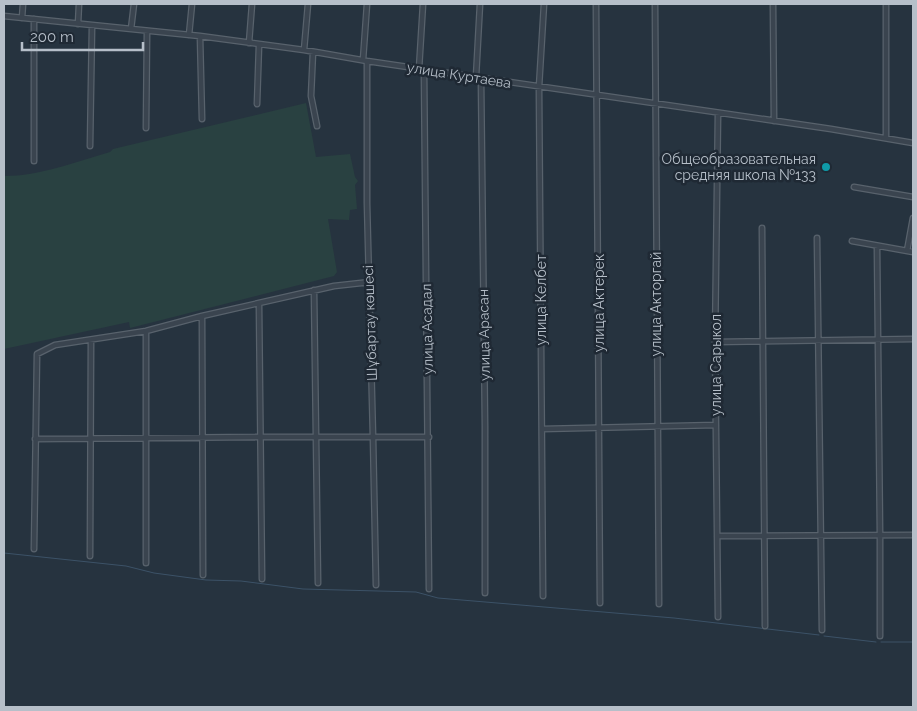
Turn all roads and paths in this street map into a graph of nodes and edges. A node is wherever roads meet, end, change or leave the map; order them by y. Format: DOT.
graph roads {
  1 [pos="22,4"];
  2 [pos="79,4"];
  3 [pos="134,4"];
  4 [pos="192,4"];
  5 [pos="252,4"];
  6 [pos="308,4"];
  7 [pos="367,4"];
  8 [pos="423,4"];
  9 [pos="480,4"];
  10 [pos="544,4"];
  11 [pos="596,4"];
  12 [pos="655,4"];
  13 [pos="773,4"];
  14 [pos="886,4"];
  15 [pos="4,16"];
  16 [pos="22,18"];
  17 [pos="34,19"];
  18 [pos="78,24"];
  19 [pos="92,26"];
  20 [pos="131,29"];
  21 [pos="147,32"];
  22 [pos="189,35"];
  23 [pos="200,36"];
  24 [pos="249,44"];
  25 [pos="259,45"];
  26 [pos="304,50"];
  27 [pos="313,52"];
  28 [pos="365,60"];
  29 [pos="421,69"];
  30 [pos="479,77"];
  31 [pos="540,87"];
  32 [pos="597,96"];
  33 [pos="257,104"];
  34 [pos="655,105"];
  35 [pos="718,113"];
  36 [pos="202,119"];
  37 [pos="774,121"];
  38 [pos="317,126"];
  39 [pos="146,128"];
  40 [pos="886,138"];
  41 [pos="913,143"];
  42 [pos="90,146"];
  43 [pos="34,161"];
  44 [pos="854,187"];
  45 [pos="913,197"];
  46 [pos="913,218"];
  47 [pos="762,228"];
  48 [pos="817,238"];
  49 [pos="852,241"];
  50 [pos="877,246"];
  51 [pos="907,251"];
  52 [pos="913,252"];
  53 [pos="370,282"];
  54 [pos="314,290"];
  55 [pos="259,304"];
  56 [pos="202,316"];
  57 [pos="146,331"];
  58 [pos="878,339"];
  59 [pos="913,339"];
  60 [pos="90,340"];
  61 [pos="820,341"];
  62 [pos="715,342"];
  63 [pos="762,342"];
  64 [pos="657,426"];
  65 [pos="716,426"];
  66 [pos="600,428"];
  67 [pos="542,429"];
  68 [pos="203,437"];
  69 [pos="260,437"];
  70 [pos="316,437"];
  71 [pos="373,437"];
  72 [pos="147,438"];
  73 [pos="429,438"];
  74 [pos="35,439"];
  75 [pos="90,439"];
  76 [pos="822,535"];
  77 [pos="880,535"];
  78 [pos="913,535"];
  79 [pos="717,536"];
  80 [pos="764,536"];
  81 [pos="34,549"];
  82 [pos="90,556"];
  83 [pos="146,563"];
  84 [pos="204,575"];
  85 [pos="262,579"];
  86 [pos="318,583"];
  87 [pos="376,585"];
  88 [pos="429,589"];
  89 [pos="485,593"];
  90 [pos="543,596"];
  91 [pos="600,603"];
  92 [pos="659,604"];
  93 [pos="718,617"];
  94 [pos="765,626"];
  95 [pos="822,630"];
  96 [pos="880,636"];
  1 -- 16 [label="street"];
  2 -- 18 [label="street"];
  3 -- 20 [label="street"];
  4 -- 22 [label="street"];
  5 -- 24 [label="street"];
  6 -- 26 [label="street"];
  7 -- 28 [label="street, Шұбартау көшесі"];
  8 -- 29 [label="street, улица Асадал"];
  9 -- 30 [label="street, улица Арасан"];
  10 -- 31 [label="street, улица Келбет"];
  11 -- 32 [label="street, улица Актерек"];
  12 -- 34 [label="street, улица Акторгай"];
  13 -- 37 [label="street"];
  14 -- 40 [label="street"];
  15 -- 16 [label="street, улица Куртаева"];
  16 -- 17 [label="street, улица Куртаева"];
  17 -- 18 [label="street, улица Куртаева"];
  17 -- 43 [label="street"];
  18 -- 19 [label="street, улица Куртаева"];
  19 -- 20 [label="street, улица Куртаева"];
  19 -- 42 [label="street"];
  20 -- 21 [label="street, улица Куртаева"];
  21 -- 22 [label="street, улица Куртаева"];
  21 -- 39 [label="street"];
  22 -- 23 [label="street, улица Куртаева"];
  23 -- 24 [label="street, улица Куртаева"];
  23 -- 36 [label="street"];
  24 -- 25 [label="street, улица Куртаева"];
  25 -- 26 [label="street, улица Куртаева"];
  25 -- 33 [label="street"];
  26 -- 27 [label="street, улица Куртаева"];
  27 -- 28 [label="street, улица Куртаева"];
  27 -- 38 [label="street"];
  28 -- 29 [label="street, улица Куртаева"];
  28 -- 53 [label="street, Шұбартау көшесі"];
  29 -- 30 [label="street, улица Куртаева"];
  29 -- 73 [label="street, улица Асадал"];
  30 -- 31 [label="street, улица Куртаева"];
  30 -- 89 [label="street, улица Арасан"];
  31 -- 32 [label="street, улица Куртаева"];
  31 -- 67 [label="street, улица Келбет"];
  32 -- 34 [label="street, улица Куртаева"];
  32 -- 66 [label="street, улица Актерек"];
  34 -- 35 [label="street, улица Куртаева"];
  34 -- 64 [label="street, улица Акторгай"];
  35 -- 37 [label="street, улица Куртаева"];
  35 -- 62 [label="street, улица Сарыкол"];
  37 -- 40 [label="street, улица Куртаева"];
  40 -- 41 [label="street, улица Куртаева"];
  44 -- 45 [label="street"];
  46 -- 51 [label="street"];
  47 -- 63 [label="street"];
  48 -- 61 [label="street"];
  49 -- 50 [label="street"];
  50 -- 51 [label="street"];
  50 -- 58 [label="street"];
  51 -- 52 [label="street"];
  53 -- 54 [label="street"];
  53 -- 71 [label="street, Шұбартау көшесі"];
  54 -- 55 [label="street"];
  54 -- 70 [label="street"];
  55 -- 56 [label="street"];
  55 -- 69 [label="street"];
  56 -- 57 [label="street"];
  56 -- 68 [label="street"];
  57 -- 60 [label="street"];
  57 -- 72 [label="street"];
  58 -- 59 [label="street"];
  58 -- 61 [label="street"];
  58 -- 77 [label="street"];
  60 -- 74 [label="street"];
  60 -- 75 [label="street"];
  61 -- 63 [label="street"];
  61 -- 76 [label="street"];
  62 -- 63 [label="street"];
  62 -- 65 [label="street, улица Сарыкол"];
  63 -- 80 [label="street"];
  64 -- 65 [label="street"];
  64 -- 66 [label="street"];
  64 -- 92 [label="street, улица Акторгай"];
  65 -- 79 [label="street, улица Сарыкол"];
  66 -- 67 [label="street"];
  66 -- 91 [label="street, улица Актерек"];
  67 -- 90 [label="street, улица Келбет"];
  68 -- 69 [label="street"];
  68 -- 72 [label="street"];
  68 -- 84 [label="street"];
  69 -- 70 [label="street"];
  69 -- 85 [label="street"];
  70 -- 71 [label="street"];
  70 -- 86 [label="street"];
  71 -- 73 [label="street"];
  71 -- 87 [label="street, Шұбартау көшесі"];
  72 -- 75 [label="street"];
  72 -- 83 [label="street"];
  73 -- 88 [label="street, улица Асадал"];
  74 -- 75 [label="street"];
  74 -- 81 [label="street"];
  75 -- 82 [label="street"];
  76 -- 77 [label="street"];
  76 -- 80 [label="street"];
  76 -- 95 [label="street"];
  77 -- 78 [label="street"];
  77 -- 96 [label="street"];
  79 -- 80 [label="street"];
  79 -- 93 [label="street, улица Сарыкол"];
  80 -- 94 [label="street"];
}
